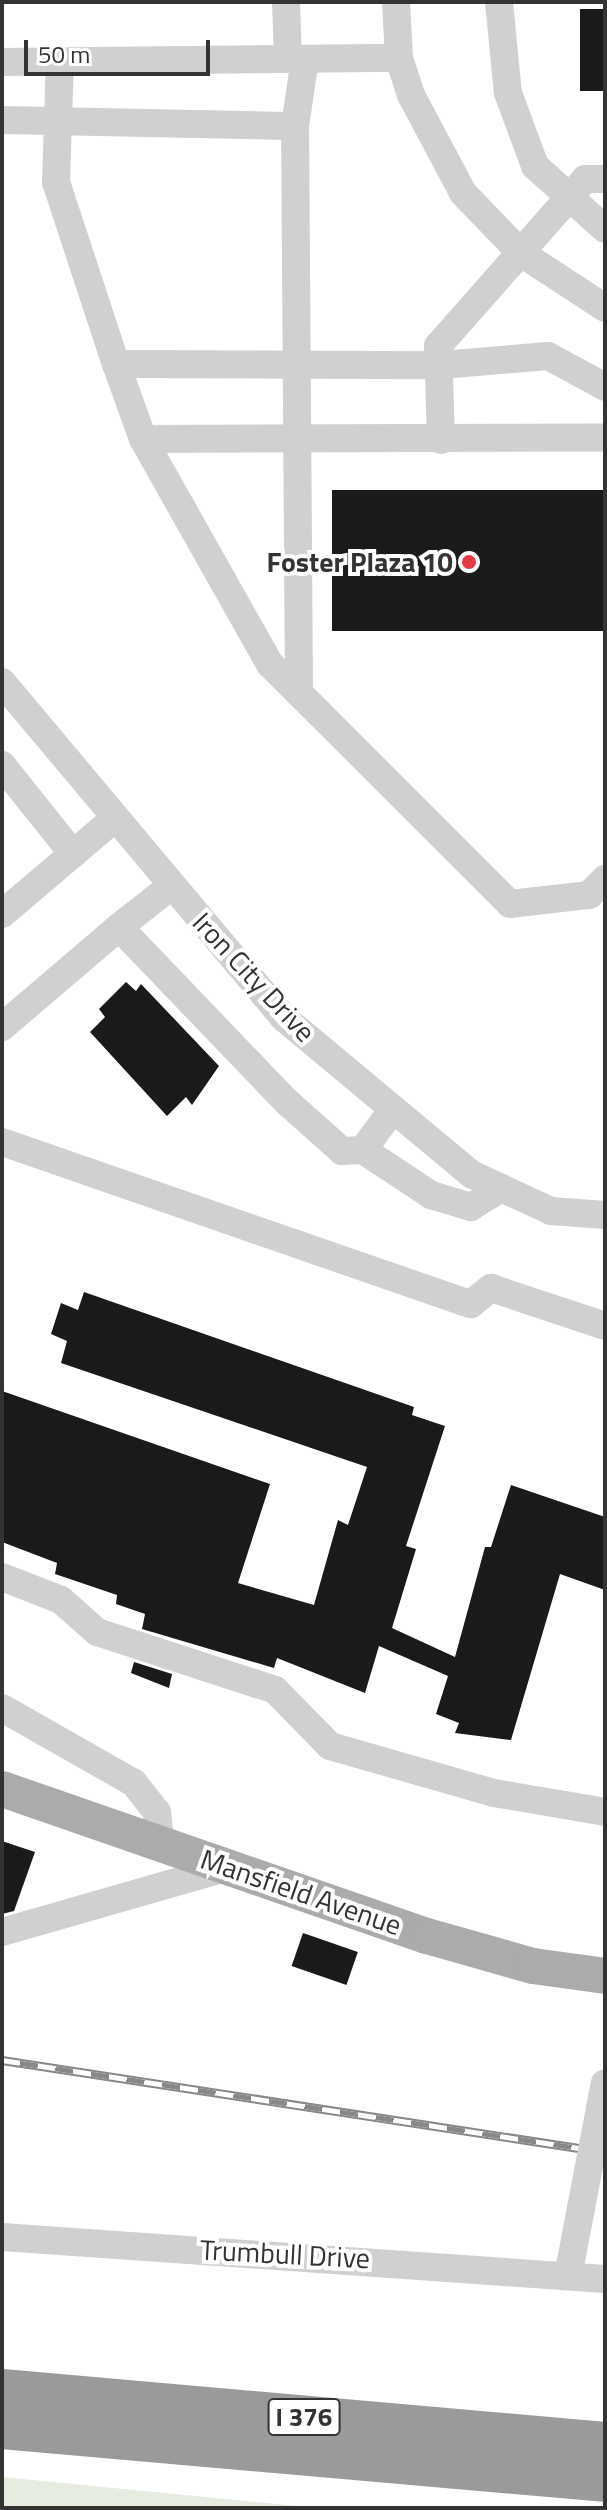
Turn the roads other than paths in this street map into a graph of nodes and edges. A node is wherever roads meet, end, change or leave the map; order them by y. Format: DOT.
graph roads {
  1 [pos="286,2"];
  2 [pos="396,2"];
  3 [pos="499,2"];
  4 [pos="399,58"];
  5 [pos="296,59"];
  6 [pos="60,61"];
  7 [pos="2,62"];
  8 [pos="58,118"];
  9 [pos="2,120"];
  10 [pos="295,126"];
  11 [pos="605,179"];
  12 [pos="568,200"];
  13 [pos="605,229"];
  14 [pos="521,253"];
  15 [pos="605,308"];
  16 [pos="116,364"];
  17 [pos="301,364"];
  18 [pos="441,365"];
  19 [pos="605,387"];
  20 [pos="605,437"];
  21 [pos="143,439"];
  22 [pos="297,439"];
  23 [pos="441,440"];
  24 [pos="2,682"];
  25 [pos="299,693"];
  26 [pos="2,765"];
  27 [pos="114,819"];
  28 [pos="73,854"];
  29 [pos="605,879"];
  30 [pos="170,887"];
  31 [pos="2,914"];
  32 [pos="119,927"];
  33 [pos="2,1027"];
  34 [pos="393,1109"];
  35 [pos="2,1142"];
  36 [pos="363,1150"];
  37 [pos="502,1188"];
  38 [pos="605,1215"];
  39 [pos="605,1326"];
  40 [pos="2,1577"];
  41 [pos="2,1708"];
  42 [pos="2,1789"];
  43 [pos="605,1812"];
  44 [pos="160,1843"];
  45 [pos="228,1867"];
  46 [pos="2,1932"];
  47 [pos="605,1976"];
  48 [pos="603,2095"];
  49 [pos="2,2237"];
  50 [pos="569,2271"];
  51 [pos="605,2279"];
  52 [pos="2,2390"];
  53 [pos="2,2428"];
  54 [pos="605,2443"];
  55 [pos="605,2481"];
  1 -- 5 [label="street"];
  2 -- 4 [label="street"];
  3 -- 12 [label="street"];
  4 -- 5 [label="street"];
  4 -- 14 [label="street"];
  5 -- 6 [label="street"];
  5 -- 10 [label="street"];
  6 -- 7 [label="street"];
  6 -- 8 [label="street"];
  8 -- 9 [label="street"];
  8 -- 10 [label="street"];
  8 -- 16 [label="street"];
  10 -- 17 [label="street"];
  11 -- 12 [label="street"];
  12 -- 13 [label="street"];
  12 -- 14 [label="street"];
  14 -- 15 [label="street"];
  14 -- 18 [label="street"];
  16 -- 17 [label="street"];
  16 -- 21 [label="street"];
  17 -- 18 [label="street"];
  17 -- 22 [label="street"];
  18 -- 19 [label="street"];
  18 -- 23 [label="street"];
  20 -- 23 [label="street"];
  21 -- 22 [label="street"];
  21 -- 25 [label="street"];
  22 -- 23 [label="street"];
  22 -- 25 [label="street"];
  24 -- 27 [label="street, Iron City Drive"];
  25 -- 29 [label="street"];
  26 -- 28 [label="street"];
  27 -- 28 [label="street"];
  27 -- 30 [label="street, Iron City Drive"];
  28 -- 31 [label="street"];
  30 -- 32 [label="street"];
  30 -- 34 [label="street, Iron City Drive"];
  32 -- 33 [label="street"];
  32 -- 36 [label="street"];
  34 -- 36 [label="street"];
  34 -- 37 [label="street, Iron City Drive"];
  35 -- 39 [label="street"];
  36 -- 37 [label="street"];
  37 -- 38 [label="street, Iron City Drive"];
  40 -- 43 [label="street"];
  41 -- 44 [label="street"];
  42 -- 44 [label="main road, Mansfield Avenue"];
  44 -- 45 [label="main road, Mansfield Avenue"];
  45 -- 46 [label="street"];
  45 -- 47 [label="main road, Mansfield Avenue"];
  48 -- 50 [label="street, bridge"];
  49 -- 50 [label="street, Trumbull Drive"];
  50 -- 51 [label="street, Trumbull Drive"];
  52 -- 54 [label="highway, I 376"];
  53 -- 55 [label="highway, I 376"];
}
